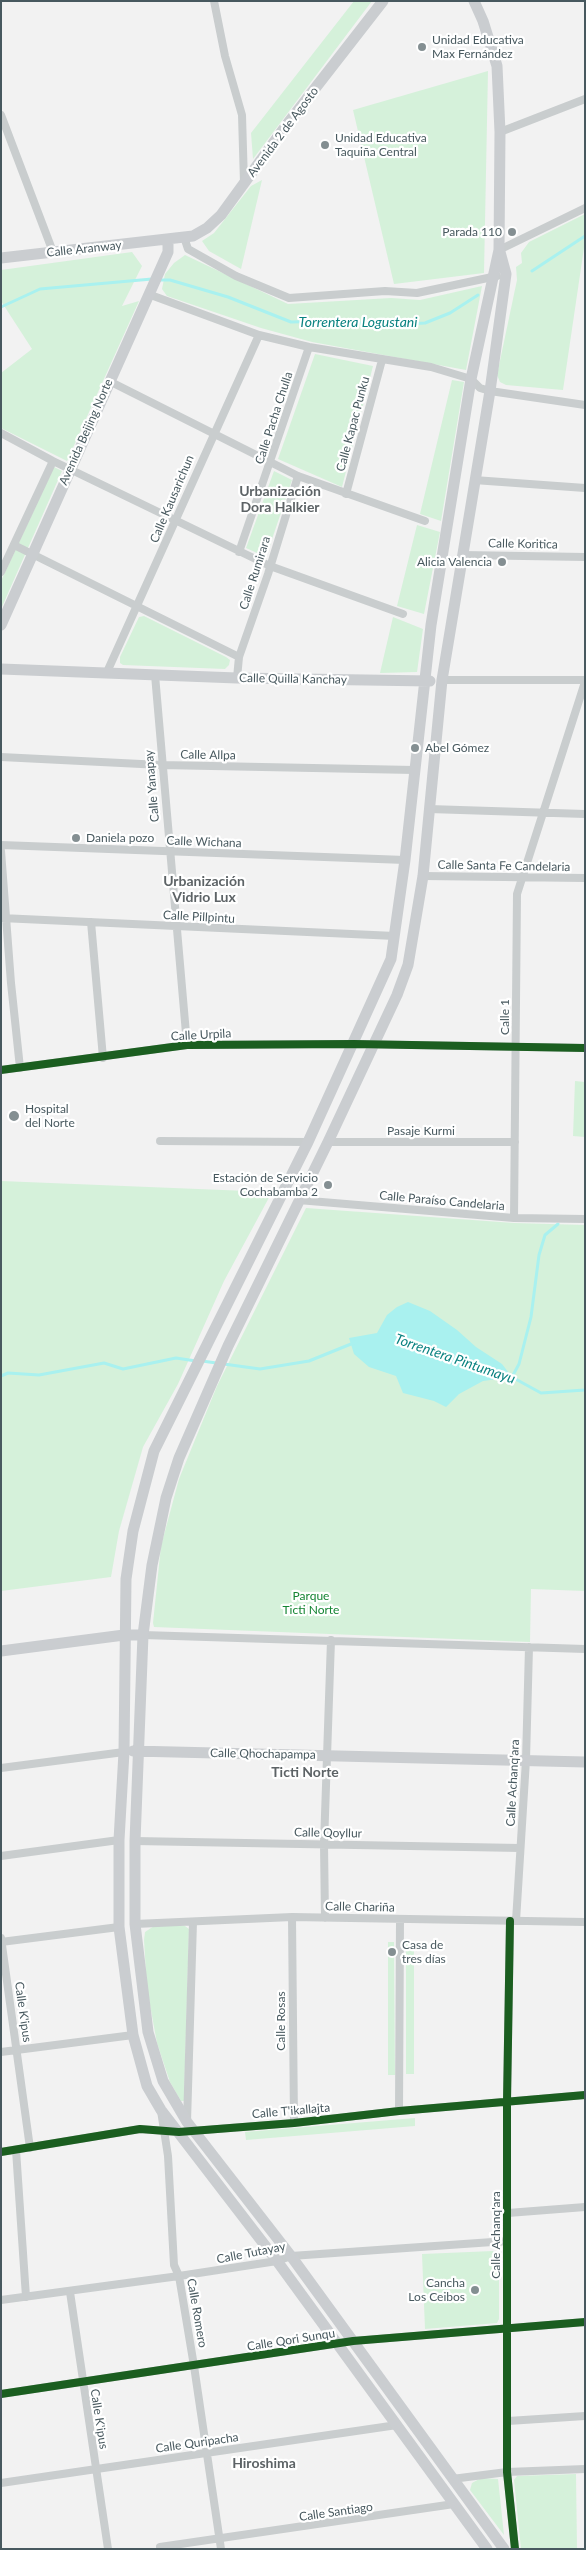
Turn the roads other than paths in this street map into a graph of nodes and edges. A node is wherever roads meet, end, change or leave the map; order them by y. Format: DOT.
graph roads {
  1 [pos="214,1"];
  2 [pos="383,1"];
  3 [pos="474,1"];
  4 [pos="585,99"];
  5 [pos="1,115"];
  6 [pos="500,132"];
  7 [pos="244,184"];
  8 [pos="585,208"];
  9 [pos="184,237"];
  10 [pos="168,239"];
  11 [pos="499,250"];
  12 [pos="53,252"];
  13 [pos="1,258"];
  14 [pos="506,274"];
  15 [pos="492,278"];
  16 [pos="148,294"];
  17 [pos="259,335"];
  18 [pos="309,346"];
  19 [pos="382,360"];
  20 [pos="470,379"];
  21 [pos="109,381"];
  22 [pos="490,391"];
  23 [pos="585,405"];
  24 [pos="1,433"];
  25 [pos="213,434"];
  26 [pos="53,461"];
  27 [pos="271,462"];
  28 [pos="70,469"];
  29 [pos="298,476"];
  30 [pos="474,480"];
  31 [pos="585,488"];
  32 [pos="346,494"];
  33 [pos="176,520"];
  34 [pos="424,521"];
  35 [pos="14,545"];
  36 [pos="240,552"];
  37 [pos="32,554"];
  38 [pos="462,555"];
  39 [pos="585,557"];
  40 [pos="270,566"];
  41 [pos="1,572"];
  42 [pos="137,608"];
  43 [pos="403,614"];
  44 [pos="1,625"];
  45 [pos="238,657"];
  46 [pos="1,669"];
  47 [pos="107,672"];
  48 [pos="155,675"];
  49 [pos="237,678"];
  50 [pos="442,680"];
  51 [pos="424,681"];
  52 [pos="585,681"];
  53 [pos="1,757"];
  54 [pos="161,765"];
  55 [pos="414,770"];
  56 [pos="429,808"];
  57 [pos="542,813"];
  58 [pos="585,814"];
  59 [pos="1,845"];
  60 [pos="1,851"];
  61 [pos="170,853"];
  62 [pos="405,860"];
  63 [pos="423,876"];
  64 [pos="523,877"];
  65 [pos="585,878"];
  66 [pos="3,918"];
  67 [pos="90,922"];
  68 [pos="176,927"];
  69 [pos="395,936"];
  70 [pos="11,983"];
  71 [pos="1,984"];
  72 [pos="354,1044"];
  73 [pos="187,1045"];
  74 [pos="374,1045"];
  75 [pos="516,1048"];
  76 [pos="585,1048"];
  77 [pos="103,1058"];
  78 [pos="20,1068"];
  79 [pos="1,1070"];
  80 [pos="160,1141"];
  81 [pos="308,1142"];
  82 [pos="328,1142"];
  83 [pos="515,1142"];
  84 [pos="298,1200"];
  85 [pos="514,1218"];
  86 [pos="585,1219"];
  87 [pos="124,1635"];
  88 [pos="143,1635"];
  89 [pos="331,1640"];
  90 [pos="529,1647"];
  91 [pos="585,1649"];
  92 [pos="1,1651"];
  93 [pos="139,1751"];
  94 [pos="124,1752"];
  95 [pos="329,1755"];
  96 [pos="526,1760"];
  97 [pos="585,1762"];
  98 [pos="1,1768"];
  99 [pos="119,1840"];
  100 [pos="135,1841"];
  101 [pos="324,1844"];
  102 [pos="520,1848"];
  103 [pos="1,1856"];
  104 [pos="292,1917"];
  105 [pos="325,1918"];
  106 [pos="400,1919"];
  107 [pos="513,1921"];
  108 [pos="193,1922"];
  109 [pos="585,1922"];
  110 [pos="135,1924"];
  111 [pos="119,1927"];
  112 [pos="1,1941"];
  113 [pos="133,2035"];
  114 [pos="17,2050"];
  115 [pos="1,2052"];
  116 [pos="585,2095"];
  117 [pos="507,2101"];
  118 [pos="161,2110"];
  119 [pos="399,2111"];
  120 [pos="294,2124"];
  121 [pos="191,2126"];
  122 [pos="164,2130"];
  123 [pos="179,2132"];
  124 [pos="30,2148"];
  125 [pos="16,2150"];
  126 [pos="1,2152"];
  127 [pos="585,2207"];
  128 [pos="508,2213"];
  129 [pos="507,2241"];
  130 [pos="291,2256"];
  131 [pos="278,2261"];
  132 [pos="180,2276"];
  133 [pos="70,2292"];
  134 [pos="26,2296"];
  135 [pos="1,2300"];
  136 [pos="585,2322"];
  137 [pos="507,2328"];
  138 [pos="353,2341"];
  139 [pos="337,2344"];
  140 [pos="194,2366"];
  141 [pos="82,2381"];
  142 [pos="1,2394"];
  143 [pos="585,2416"];
  144 [pos="508,2421"];
  145 [pos="397,2425"];
  146 [pos="206,2453"];
  147 [pos="96,2469"];
  148 [pos="585,2470"];
  149 [pos="507,2472"];
  150 [pos="452,2479"];
  151 [pos="1,2483"];
  152 [pos="454,2504"];
  153 [pos="220,2539"];
  154 [pos="160,2547"];
  155 [pos="108,2549"];
  156 [pos="221,2549"];
  157 [pos="487,2549"];
  158 [pos="504,2549"];
  159 [pos="515,2549"];
  1 -- 7 [label="street"];
  2 -- 7 [label="main road, Avenida 2 de Agosto"];
  3 -- 6 [label="main road"];
  4 -- 6 [label="street"];
  5 -- 12 [label="street"];
  6 -- 11 [label="main road"];
  7 -- 9 [label="main road, Avenida 2 de Agosto"];
  8 -- 11 [label="street"];
  9 -- 10 [label="main road, Avenida 2 de Agosto"];
  9 -- 15 [label="street"];
  10 -- 12 [label="main road, Calle Aranway"];
  10 -- 16 [label="main road, Avenida Beijing Norte"];
  11 -- 14 [label="main road"];
  11 -- 15 [label="main road"];
  12 -- 13 [label="main road, Calle Aranway"];
  14 -- 15 [label="street"];
  14 -- 22 [label="main road"];
  15 -- 20 [label="main road"];
  16 -- 17 [label="street"];
  16 -- 21 [label="main road, Avenida Beijing Norte"];
  17 -- 18 [label="street"];
  17 -- 25 [label="street, Calle Kausarichun"];
  18 -- 19 [label="street"];
  18 -- 27 [label="street, Calle Pacha Chulla"];
  19 -- 20 [label="street"];
  19 -- 32 [label="street, Calle Kapac Punku"];
  20 -- 22 [label="street"];
  20 -- 51 [label="main road"];
  21 -- 25 [label="street"];
  21 -- 28 [label="main road, Avenida Beijing Norte"];
  22 -- 23 [label="street"];
  22 -- 30 [label="main road"];
  24 -- 26 [label="street"];
  25 -- 27 [label="street"];
  25 -- 33 [label="street, Calle Kausarichun"];
  26 -- 28 [label="street"];
  26 -- 35 [label="street, Avenida Beijing Norte"];
  27 -- 29 [label="street"];
  27 -- 36 [label="street, Calle Pacha Chulla"];
  28 -- 33 [label="street"];
  28 -- 37 [label="main road, Avenida Beijing Norte"];
  29 -- 32 [label="street"];
  29 -- 40 [label="street, Calle Rumirara"];
  30 -- 31 [label="street"];
  30 -- 38 [label="main road"];
  32 -- 34 [label="street"];
  33 -- 36 [label="street"];
  33 -- 42 [label="street, Calle Kausarichun"];
  35 -- 37 [label="street"];
  35 -- 41 [label="street, Avenida Beijing Norte"];
  36 -- 40 [label="street"];
  37 -- 42 [label="street"];
  37 -- 44 [label="main road, Avenida Beijing Norte"];
  38 -- 39 [label="street, Calle Koritica"];
  38 -- 50 [label="main road"];
  40 -- 43 [label="street"];
  40 -- 45 [label="street, Calle Rumirara"];
  42 -- 45 [label="street"];
  42 -- 47 [label="street, Calle Kausarichun"];
  45 -- 49 [label="street, Calle Rumirara"];
  46 -- 47 [label="main road, Calle Quilla Kanchay"];
  47 -- 48 [label="main road, Calle Quilla Kanchay"];
  48 -- 49 [label="main road, Calle Quilla Kanchay"];
  48 -- 54 [label="street, Calle Yanapay"];
  49 -- 51 [label="main road, Calle Quilla Kanchay"];
  50 -- 51 [label="main road, Calle Quilla Kanchay"];
  50 -- 52 [label="street, Calle Quilla Kanchay"];
  50 -- 56 [label="main road"];
  51 -- 55 [label="main road"];
  52 -- 57 [label="street, Calle 1"];
  53 -- 54 [label="street, Calle Allpa"];
  54 -- 55 [label="street, Calle Allpa"];
  54 -- 61 [label="street, Calle Yanapay"];
  55 -- 62 [label="main road"];
  56 -- 57 [label="street"];
  56 -- 63 [label="main road"];
  57 -- 58 [label="street"];
  57 -- 64 [label="street, Calle 1"];
  59 -- 61 [label="street, Calle Wichana"];
  60 -- 66 [label="street"];
  61 -- 62 [label="street, Calle Wichana"];
  61 -- 68 [label="street, Calle Yanapay"];
  62 -- 69 [label="main road"];
  63 -- 64 [label="street, Calle Santa Fe Candelaria"];
  63 -- 74 [label="main road"];
  64 -- 65 [label="street, Calle Santa Fe Candelaria"];
  64 -- 75 [label="street, Calle 1"];
  66 -- 67 [label="street, Calle Pillpintu"];
  66 -- 70 [label="street"];
  67 -- 68 [label="street, Calle Pillpintu"];
  67 -- 77 [label="street"];
  68 -- 69 [label="street, Calle Pillpintu"];
  68 -- 73 [label="street, Calle Yanapay"];
  69 -- 72 [label="main road"];
  70 -- 71 [label="street"];
  70 -- 78 [label="street"];
  72 -- 73 [label="street, Calle Urpila"];
  72 -- 74 [label="street, Calle Urpila"];
  72 -- 81 [label="main road"];
  73 -- 77 [label="street, Calle Urpila"];
  74 -- 75 [label="street, Calle Urpila"];
  74 -- 82 [label="main road"];
  75 -- 76 [label="street, Calle Urpila"];
  75 -- 83 [label="street, Calle 1"];
  77 -- 78 [label="street, Calle Urpila"];
  78 -- 79 [label="street, Calle Urpila"];
  80 -- 81 [label="street"];
  81 -- 87 [label="main road"];
  82 -- 83 [label="street, Pasaje Kurmi"];
  82 -- 84 [label="main road"];
  83 -- 85 [label="street, Calle 1"];
  84 -- 85 [label="street, Calle Paraíso Candelaria"];
  84 -- 88 [label="main road"];
  85 -- 86 [label="street, Calle Paraíso Candelaria"];
  87 -- 88 [label="main road"];
  87 -- 92 [label="main road"];
  87 -- 94 [label="main road"];
  88 -- 89 [label="street"];
  88 -- 93 [label="main road"];
  89 -- 90 [label="street"];
  89 -- 95 [label="street"];
  90 -- 91 [label="street"];
  90 -- 96 [label="street, Calle Achanq'ara"];
  93 -- 94 [label="main road, Calle Qhochapampa"];
  93 -- 95 [label="main road, Calle Qhochapampa"];
  93 -- 100 [label="main road"];
  94 -- 98 [label="street, Calle Qhochapampa"];
  94 -- 99 [label="main road"];
  95 -- 96 [label="main road, Calle Qhochapampa"];
  95 -- 101 [label="street"];
  96 -- 97 [label="main road, Calle Qhochapampa"];
  96 -- 102 [label="street, Calle Achanq'ara"];
  99 -- 103 [label="street"];
  99 -- 111 [label="main road"];
  100 -- 101 [label="street, Calle Qoyllur"];
  100 -- 110 [label="main road"];
  101 -- 102 [label="street, Calle Qoyllur"];
  101 -- 105 [label="street"];
  102 -- 107 [label="street, Calle Achanq'ara"];
  104 -- 105 [label="street, Calle Chariña"];
  104 -- 108 [label="street, Calle Chariña"];
  104 -- 120 [label="street, Calle Rosas"];
  105 -- 106 [label="street, Calle Chariña"];
  106 -- 107 [label="street, Calle Chariña"];
  106 -- 119 [label="street"];
  107 -- 109 [label="street, Calle Chariña"];
  107 -- 117 [label="street, Calle Achanq'ara"];
  108 -- 110 [label="street, Calle Chariña"];
  108 -- 121 [label="street"];
  110 -- 121 [label="main road"];
  111 -- 112 [label="street"];
  111 -- 113 [label="main road"];
  112 -- 114 [label="street, Calle K'ipus"];
  113 -- 114 [label="street"];
  113 -- 118 [label="main road"];
  114 -- 115 [label="street"];
  114 -- 124 [label="street, Calle K'ipus"];
  116 -- 117 [label="street, Calle T'ikallajta"];
  117 -- 119 [label="street, Calle T'ikallajta"];
  117 -- 128 [label="street, Calle Achanq'ara"];
  118 -- 122 [label="street, Calle Romero"];
  118 -- 123 [label="main road"];
  119 -- 120 [label="street, Calle T'ikallajta"];
  120 -- 121 [label="street, Calle T'ikallajta"];
  121 -- 123 [label="street, Calle T'ikallajta"];
  121 -- 130 [label="main road"];
  122 -- 123 [label="street, Calle T'ikallajta"];
  122 -- 124 [label="street, Calle T'ikallajta"];
  122 -- 132 [label="street, Calle Romero"];
  123 -- 131 [label="main road"];
  124 -- 125 [label="street, Calle T'ikallajta"];
  125 -- 126 [label="street, Calle T'ikallajta"];
  125 -- 134 [label="street"];
  127 -- 128 [label="street"];
  128 -- 129 [label="street, Calle Achanq'ara"];
  129 -- 130 [label="street, Calle Tutayay"];
  129 -- 137 [label="street, Calle Achanq'ara"];
  130 -- 131 [label="street, Calle Tutayay"];
  130 -- 138 [label="main road"];
  131 -- 132 [label="street, Calle Tutayay"];
  131 -- 139 [label="main road"];
  132 -- 133 [label="street, Calle Tutayay"];
  132 -- 140 [label="street, Calle Romero"];
  133 -- 134 [label="street, Calle Tutayay"];
  133 -- 141 [label="street, Calle K'ipus"];
  134 -- 135 [label="street, Calle Tutayay"];
  136 -- 137 [label="street, Calle Qori Sunqu"];
  137 -- 138 [label="street, Calle Qori Sunqu"];
  137 -- 144 [label="street, Calle Achanq'ara"];
  138 -- 139 [label="street, Calle Qori Sunqu"];
  138 -- 150 [label="main road"];
  139 -- 140 [label="street, Calle Qori Sunqu"];
  139 -- 145 [label="main road"];
  140 -- 141 [label="street, Calle Qori Sunqu"];
  140 -- 146 [label="street, Calle Romero"];
  141 -- 142 [label="street, Calle Qori Sunqu"];
  141 -- 147 [label="street, Calle K'ipus"];
  143 -- 144 [label="street"];
  144 -- 149 [label="street, Calle Achanq'ara"];
  145 -- 146 [label="street, Calle Quripacha"];
  145 -- 152 [label="main road"];
  146 -- 147 [label="street, Calle Quripacha"];
  146 -- 153 [label="street, Calle Romero"];
  147 -- 151 [label="street, Calle Quripacha"];
  147 -- 155 [label="street, Calle K'ipus"];
  148 -- 149 [label="street"];
  149 -- 150 [label="street"];
  149 -- 159 [label="street, Calle Achanq'ara"];
  150 -- 158 [label="main road"];
  152 -- 153 [label="street, Calle Santiago"];
  152 -- 157 [label="main road"];
  153 -- 154 [label="street, Calle Santiago"];
  153 -- 156 [label="street, Calle Romero"];
}
